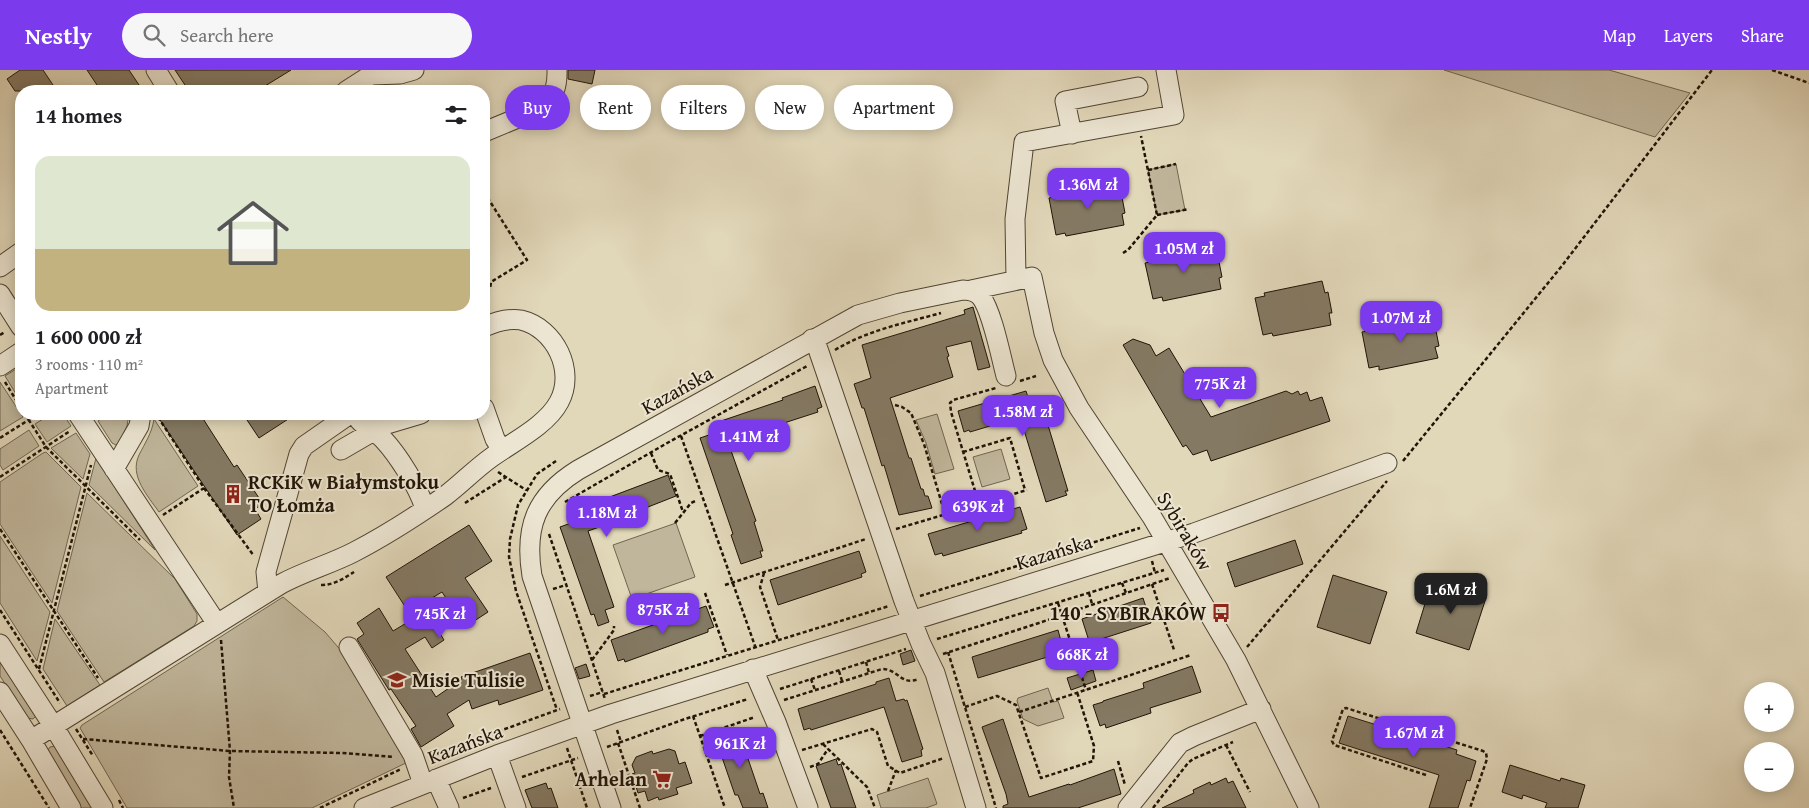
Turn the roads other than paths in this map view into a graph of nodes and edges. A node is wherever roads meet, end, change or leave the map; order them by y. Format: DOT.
graph roads {
  1 [pos="156,70"];
  2 [pos="414,70"];
  3 [pos="557,70"];
  4 [pos="1166,70"];
  5 [pos="369,73"];
  6 [pos="165,85"];
  7 [pos="354,85"];
  8 [pos="1138,87"];
  9 [pos="490,130"];
  10 [pos="1072,134"];
  11 [pos="15,256"];
  12 [pos="0,267"];
  13 [pos="1024,279"];
  14 [pos="971,290"];
  15 [pos="0,294"];
  16 [pos="15,318"];
  17 [pos="490,325"];
  18 [pos="812,339"];
  19 [pos="15,358"];
  20 [pos="1,371"];
  21 [pos="1008,381"];
  22 [pos="82,420"];
  23 [pos="140,420"];
  24 [pos="401,420"];
  25 [pos="488,420"];
  26 [pos="360,422"];
  27 [pos="341,450"];
  28 [pos="502,450"];
  29 [pos="1394,467"];
  30 [pos="114,469"];
  31 [pos="425,509"];
  32 [pos="1166,542"];
  33 [pos="268,592"];
  34 [pos="911,620"];
  35 [pos="219,628"];
  36 [pos="0,644"];
  37 [pos="349,646"];
  38 [pos="753,669"];
  39 [pos="0,692"];
  40 [pos="1261,709"];
  41 [pos="583,724"];
  42 [pos="54,727"];
  43 [pos="32,740"];
  44 [pos="497,755"];
  45 [pos="430,782"];
  46 [pos="448,806"];
  47 [pos="71,808"];
  48 [pos="103,808"];
  49 [pos="364,808"];
  50 [pos="516,808"];
  51 [pos="611,808"];
  52 [pos="808,808"];
  53 [pos="976,808"];
  54 [pos="1128,808"];
  55 [pos="1309,808"];
  1 -- 6 [label="street"];
  2 -- 5 [label="street"];
  3 -- 9 [label="street"];
  4 -- 10 [label="street"];
  5 -- 7 [label="street"];
  8 -- 10 [label="street"];
  10 -- 13 [label="street, Sybiraków"];
  11 -- 12 [label="street"];
  13 -- 14 [label="street, Kazańska"];
  13 -- 32 [label="street, Sybiraków"];
  14 -- 18 [label="street, Kazańska"];
  14 -- 21 [label="street"];
  15 -- 16 [label="street"];
  17 -- 28 [label="street"];
  18 -- 34 [label="street"];
  18 -- 41 [label="street, Kazańska"];
  19 -- 20 [label="street"];
  22 -- 30 [label="street"];
  23 -- 30 [label="street"];
  24 -- 26 [label="street"];
  25 -- 28 [label="street"];
  26 -- 27 [label="street"];
  26 -- 31 [label="street"];
  26 -- 33 [label="street"];
  28 -- 31 [label="street"];
  29 -- 32 [label="street, Kazańska"];
  30 -- 35 [label="street"];
  31 -- 33 [label="street"];
  32 -- 34 [label="street, Kazańska"];
  32 -- 40 [label="street, Sybiraków"];
  33 -- 35 [label="street"];
  34 -- 38 [label="street, Kazańska"];
  34 -- 53 [label="street"];
  35 -- 42 [label="street"];
  36 -- 42 [label="street"];
  37 -- 45 [label="street"];
  38 -- 41 [label="street, Kazańska"];
  38 -- 52 [label="street"];
  39 -- 43 [label="street"];
  40 -- 54 [label="street"];
  40 -- 55 [label="street, Sybiraków"];
  41 -- 44 [label="street, Kazańska"];
  41 -- 51 [label="street"];
  42 -- 43 [label="street"];
  42 -- 48 [label="street"];
  43 -- 47 [label="street"];
  44 -- 45 [label="street, Kazańska"];
  44 -- 50 [label="street"];
  45 -- 46 [label="street"];
  45 -- 49 [label="street, Kazańska"];
}
